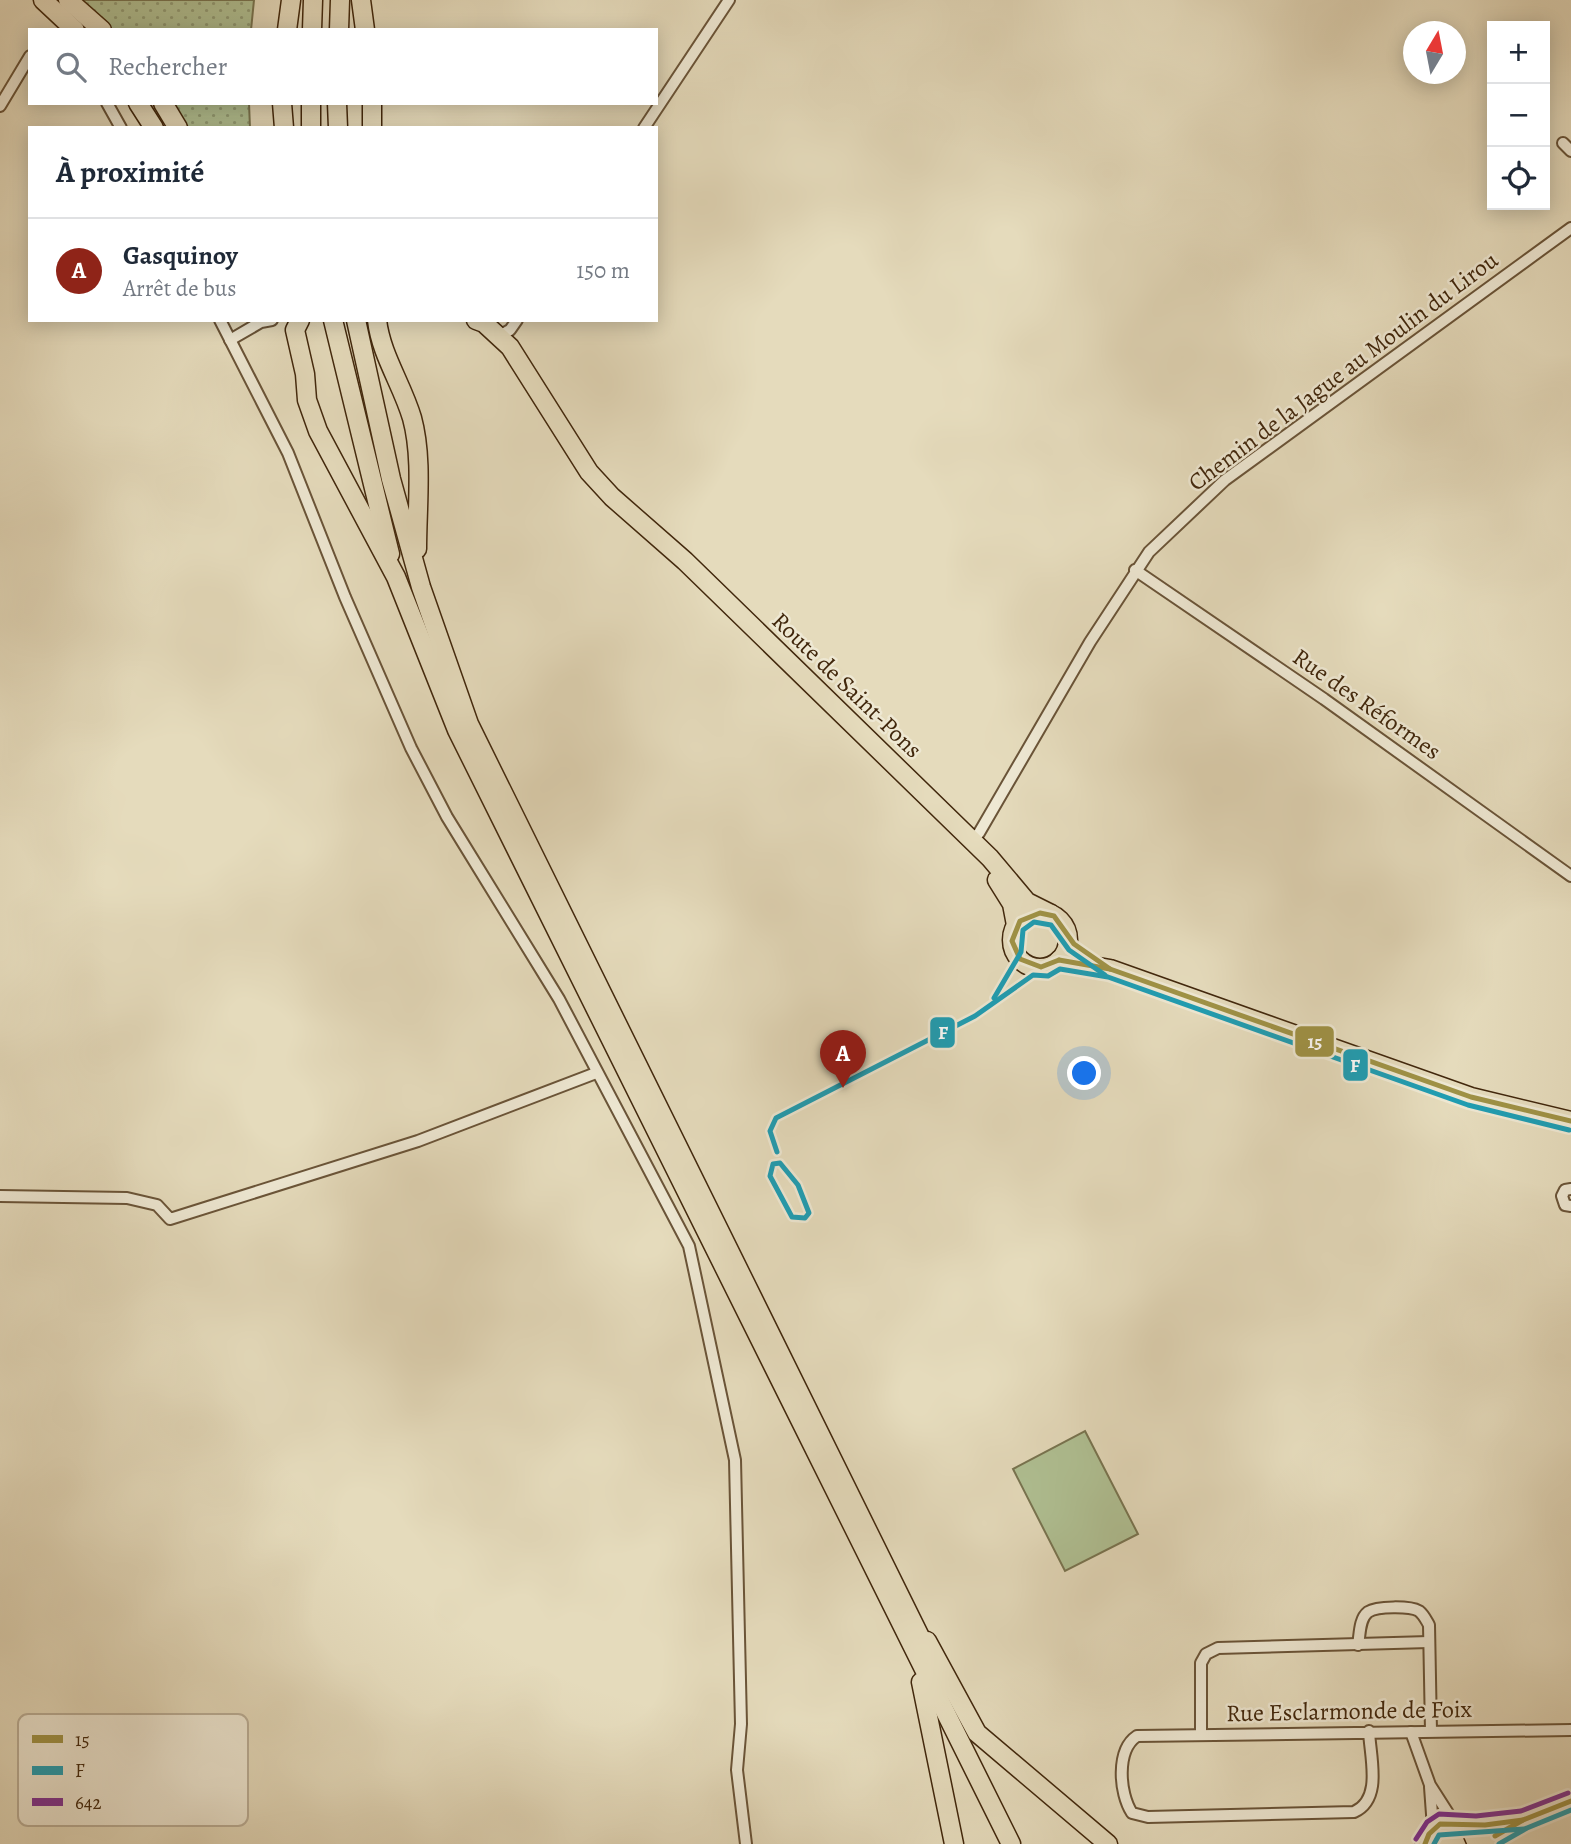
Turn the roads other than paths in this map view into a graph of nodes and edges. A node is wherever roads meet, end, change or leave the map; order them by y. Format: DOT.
graph roads {
  1 [pos="43,0"];
  2 [pos="68,0"];
  3 [pos="291,0"];
  4 [pos="313,0"];
  5 [pos="340,0"];
  6 [pos="361,0"];
  7 [pos="729,0"];
  8 [pos="73,28"];
  9 [pos="100,28"];
  10 [pos="287,28"];
  11 [pos="313,28"];
  12 [pos="339,28"];
  13 [pos="365,28"];
  14 [pos="28,59"];
  15 [pos="108,105"];
  16 [pos="139,105"];
  17 [pos="164,105"];
  18 [pos="282,105"];
  19 [pos="310,105"];
  20 [pos="337,105"];
  21 [pos="372,105"];
  22 [pos="0,106"];
  23 [pos="120,126"];
  24 [pos="153,126"];
  25 [pos="177,126"];
  26 [pos="284,126"];
  27 [pos="311,126"];
  28 [pos="338,126"];
  29 [pos="372,126"];
  30 [pos="645,126"];
  31 [pos="1571,228"];
  32 [pos="221,322"];
  33 [pos="263,322"];
  34 [pos="299,322"];
  35 [pos="333,322"];
  36 [pos="356,322"];
  37 [pos="377,322"];
  38 [pos="485,322"];
  39 [pos="506,327"];
  40 [pos="230,340"];
  41 [pos="1135,570"];
  42 [pos="396,577"];
  43 [pos="421,587"];
  44 [pos="973,843"];
  45 [pos="1571,876"];
  46 [pos="1051,914"];
  47 [pos="1016,925"];
  48 [pos="1067,936"];
  49 [pos="1059,960"];
  50 [pos="1110,969"];
  51 [pos="596,1073"];
  52 [pos="1405,1075"];
  53 [pos="1571,1110"];
  54 [pos="1571,1121"];
  55 [pos="1571,1189"];
  56 [pos="0,1196"];
  57 [pos="1571,1206"];
  58 [pos="901,1594"];
  59 [pos="900,1622"];
  60 [pos="1429,1642"];
  61 [pos="1358,1645"];
  62 [pos="1571,1730"];
  63 [pos="1368,1731"];
  64 [pos="1432,1731"];
  65 [pos="1411,1732"];
  66 [pos="1201,1733"];
  67 [pos="1430,1785"];
  68 [pos="1571,1801"];
  69 [pos="1523,1820"];
  70 [pos="1458,1822"];
  71 [pos="1427,1839"];
  72 [pos="746,1844"];
  73 [pos="954,1844"];
  74 [pos="1011,1844"];
  75 [pos="1020,1844"];
  76 [pos="1108,1844"];
  77 [pos="1477,1844"];
  78 [pos="1483,1844"];
  1 -- 8 [label="main road"];
  2 -- 9 [label="main road"];
  3 -- 10 [label="main road"];
  4 -- 11 [label="main road"];
  5 -- 12 [label="main road"];
  6 -- 13 [label="main road"];
  7 -- 30 [label="street"];
  14 -- 22 [label="street"];
  15 -- 23 [label="street"];
  16 -- 24 [label="main road"];
  17 -- 25 [label="main road"];
  18 -- 26 [label="main road"];
  19 -- 27 [label="main road"];
  20 -- 28 [label="main road"];
  21 -- 29 [label="main road"];
  31 -- 41 [label="street, Chemin de la Jague au Moulin du Lirou"];
  32 -- 40 [label="street"];
  33 -- 40 [label="street"];
  34 -- 42 [label="main road"];
  35 -- 42 [label="main road"];
  36 -- 43 [label="main road"];
  37 -- 43 [label="main road"];
  38 -- 39 [label="main road, Route de Saint-Pons"];
  39 -- 44 [label="main road, Route de Saint-Pons"];
  40 -- 51 [label="street"];
  41 -- 44 [label="street, Chemin de la Jague au Moulin du Lirou"];
  41 -- 45 [label="street, Rue des Réformes"];
  42 -- 59 [label="main road"];
  43 -- 58 [label="main road"];
  44 -- 46 [label="main road, Route de Saint-Pons"];
  44 -- 47 [label="main road, Route de Saint-Pons"];
  46 -- 47 [label="main road"];
  46 -- 48 [label="main road"];
  47 -- 49 [label="main road"];
  48 -- 49 [label="main road"];
  48 -- 50 [label="main road"];
  49 -- 50 [label="main road"];
  50 -- 52 [label="main road"];
  51 -- 56 [label="street"];
  51 -- 72 [label="street"];
  52 -- 53 [label="main road"];
  52 -- 54 [label="main road"];
  55 -- 57 [label="street"];
  58 -- 75 [label="main road"];
  58 -- 76 [label="main road"];
  59 -- 73 [label="main road"];
  59 -- 74 [label="main road"];
  60 -- 61 [label="street"];
  60 -- 61 [label="street"];
  60 -- 64 [label="street"];
  61 -- 66 [label="street"];
  62 -- 64 [label="street, Rue Esclarmonde de Foix"];
  63 -- 65 [label="street, Rue Esclarmonde de Foix"];
  63 -- 66 [label="street, Rue Esclarmonde de Foix"];
  63 -- 66 [label="street, Rue Esclarmonde de Foix"];
  64 -- 65 [label="street, Rue Esclarmonde de Foix"];
  65 -- 67 [label="street"];
  67 -- 70 [label="street"];
  67 -- 71 [label="street"];
  68 -- 69 [label="main road"];
  69 -- 70 [label="main road"];
  69 -- 78 [label="main road"];
  70 -- 71 [label="main road"];
  70 -- 77 [label="main road"];
}
